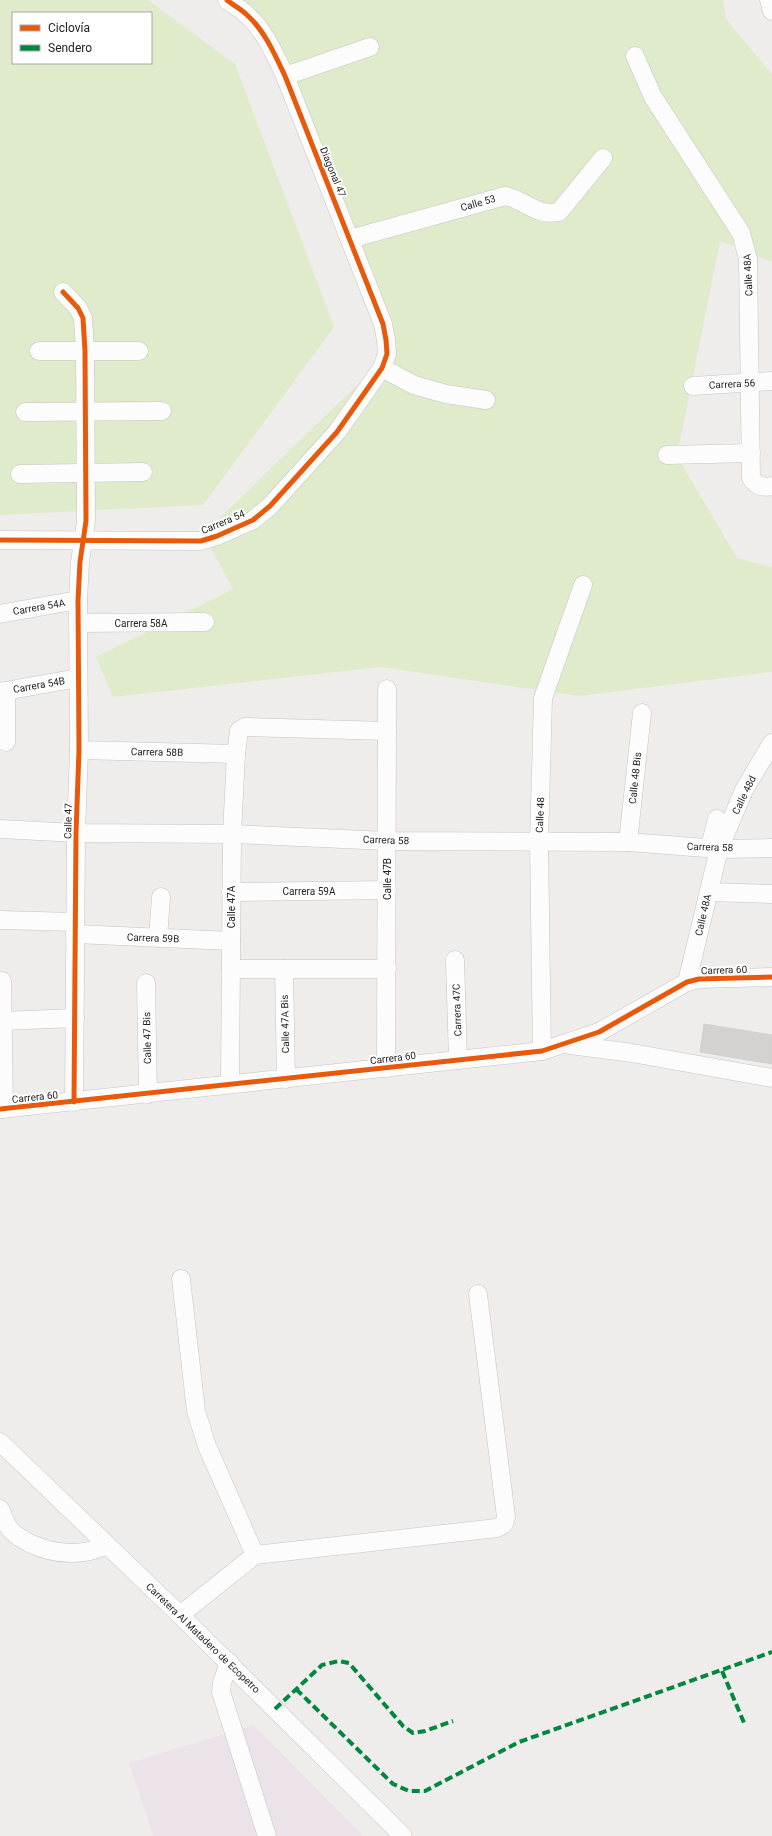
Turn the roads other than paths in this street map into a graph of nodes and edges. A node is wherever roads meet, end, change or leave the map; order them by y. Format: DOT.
graph roads {
  1 [pos="227,0"];
  2 [pos="769,0"];
  3 [pos="772,11"];
  4 [pos="370,47"];
  5 [pos="635,56"];
  6 [pos="285,76"];
  7 [pos="603,158"];
  8 [pos="350,239"];
  9 [pos="63,292"];
  10 [pos="39,351"];
  11 [pos="85,351"];
  12 [pos="139,351"];
  13 [pos="382,368"];
  14 [pos="772,381"];
  15 [pos="750,383"];
  16 [pos="693,386"];
  17 [pos="486,400"];
  18 [pos="162,411"];
  19 [pos="25,412"];
  20 [pos="85,412"];
  21 [pos="752,453"];
  22 [pos="667,455"];
  23 [pos="85,472"];
  24 [pos="143,472"];
  25 [pos="20,474"];
  26 [pos="772,486"];
  27 [pos="0,540"];
  28 [pos="83,542"];
  29 [pos="583,585"];
  30 [pos="78,600"];
  31 [pos="0,614"];
  32 [pos="205,622"];
  33 [pos="78,623"];
  34 [pos="78,678"];
  35 [pos="387,689"];
  36 [pos="3,692"];
  37 [pos="642,713"];
  38 [pos="387,731"];
  39 [pos="6,742"];
  40 [pos="772,743"];
  41 [pos="79,750"];
  42 [pos="236,754"];
  43 [pos="717,818"];
  44 [pos="0,829"];
  45 [pos="76,833"];
  46 [pos="232,834"];
  47 [pos="387,841"];
  48 [pos="628,842"];
  49 [pos="539,843"];
  50 [pos="714,848"];
  51 [pos="772,848"];
  52 [pos="387,890"];
  53 [pos="231,892"];
  54 [pos="708,892"];
  55 [pos="772,894"];
  56 [pos="161,897"];
  57 [pos="0,920"];
  58 [pos="75,928"];
  59 [pos="158,938"];
  60 [pos="231,941"];
  61 [pos="455,960"];
  62 [pos="231,969"];
  63 [pos="284,969"];
  64 [pos="387,969"];
  65 [pos="772,977"];
  66 [pos="2,981"];
  67 [pos="687,982"];
  68 [pos="146,983"];
  69 [pos="75,1018"];
  70 [pos="3,1021"];
  71 [pos="567,1044"];
  72 [pos="542,1052"];
  73 [pos="458,1060"];
  74 [pos="386,1068"];
  75 [pos="772,1078"];
  76 [pos="286,1079"];
  77 [pos="230,1084"];
  78 [pos="148,1094"];
  79 [pos="74,1102"];
  80 [pos="2,1109"];
  81 [pos="180,1279"];
  82 [pos="478,1294"];
  83 [pos="0,1442"];
  84 [pos="0,1508"];
  85 [pos="107,1545"];
  86 [pos="255,1555"];
  87 [pos="180,1614"];
  88 [pos="228,1662"];
  89 [pos="267,1836"];
  90 [pos="403,1836"];
  1 -- 6 [label="street, Diagonal 47"];
  2 -- 3 [label="street"];
  4 -- 6 [label="street"];
  5 -- 15 [label="street, Calle 48A"];
  6 -- 8 [label="street, Diagonal 47"];
  7 -- 8 [label="street, Calle 53"];
  8 -- 13 [label="street, Diagonal 47"];
  9 -- 11 [label="street, Calle 47"];
  10 -- 11 [label="street"];
  11 -- 12 [label="street"];
  11 -- 20 [label="street, Calle 47"];
  13 -- 17 [label="street"];
  13 -- 28 [label="street, Carrera 54"];
  14 -- 15 [label="street, Carrera 56"];
  15 -- 16 [label="street, Carrera 56"];
  15 -- 21 [label="street, Calle 48A"];
  18 -- 20 [label="street"];
  19 -- 20 [label="street"];
  20 -- 23 [label="street, Calle 47"];
  21 -- 22 [label="street"];
  21 -- 26 [label="street, Calle 48A"];
  23 -- 24 [label="street"];
  23 -- 25 [label="street"];
  23 -- 28 [label="street, Calle 47"];
  27 -- 28 [label="street, Carrera 54"];
  28 -- 30 [label="street, Calle 47"];
  29 -- 49 [label="street, Calle 48"];
  30 -- 31 [label="street, Carrera 54A"];
  30 -- 33 [label="street, Calle 47"];
  32 -- 33 [label="street, Carrera 58A"];
  33 -- 34 [label="street, Calle 47"];
  34 -- 36 [label="street, Carrera 54B"];
  34 -- 41 [label="street, Calle 47"];
  35 -- 38 [label="street, Calle 47B"];
  36 -- 39 [label="street"];
  37 -- 48 [label="street, Calle 48 Bis"];
  38 -- 42 [label="street, Calle 47A"];
  38 -- 47 [label="street, Calle 47B"];
  40 -- 50 [label="street, Calle 48d"];
  41 -- 42 [label="street, Carrera 58B"];
  41 -- 45 [label="street, Calle 47"];
  42 -- 46 [label="street, Calle 47A"];
  43 -- 50 [label="street"];
  44 -- 45 [label="street, Carrera 58"];
  45 -- 46 [label="street, Carrera 58"];
  45 -- 58 [label="street, Calle 47"];
  46 -- 47 [label="street, Carrera 58"];
  46 -- 53 [label="street, Calle 47A"];
  47 -- 49 [label="street, Carrera 58"];
  47 -- 52 [label="street, Calle 47B"];
  48 -- 49 [label="street, Carrera 58"];
  48 -- 50 [label="street, Carrera 58"];
  49 -- 72 [label="street, Calle 48"];
  50 -- 51 [label="street, Carrera 58"];
  50 -- 54 [label="street, Calle 48A"];
  52 -- 53 [label="street, Carrera 59A"];
  52 -- 64 [label="street, Calle 47B"];
  53 -- 60 [label="street, Calle 47A"];
  54 -- 55 [label="street"];
  54 -- 67 [label="street, Calle 48A"];
  56 -- 59 [label="street"];
  57 -- 58 [label="street"];
  58 -- 59 [label="street, Carrera 59B"];
  58 -- 69 [label="street, Calle 47"];
  59 -- 60 [label="street, Carrera 59B"];
  60 -- 62 [label="street, Calle 47A"];
  61 -- 73 [label="street, Carrera 47C"];
  62 -- 63 [label="street"];
  62 -- 77 [label="street, Calle 47A"];
  63 -- 64 [label="street"];
  63 -- 76 [label="street, Calle 47A Bis"];
  64 -- 74 [label="street, Calle 47B"];
  65 -- 67 [label="street, Carrera 60"];
  66 -- 70 [label="street"];
  67 -- 71 [label="street, Carrera 60"];
  68 -- 78 [label="street, Calle 47 Bis"];
  69 -- 70 [label="street"];
  69 -- 79 [label="street, Calle 47"];
  70 -- 80 [label="street"];
  71 -- 72 [label="street, Carrera 60"];
  71 -- 75 [label="street"];
  72 -- 73 [label="street, Carrera 60"];
  73 -- 74 [label="street, Carrera 60"];
  74 -- 76 [label="street, Carrera 60"];
  76 -- 77 [label="street, Carrera 60"];
  77 -- 78 [label="street, Carrera 60"];
  78 -- 79 [label="street, Carrera 60"];
  79 -- 80 [label="street, Carrera 60"];
  81 -- 86 [label="street"];
  82 -- 86 [label="street"];
  83 -- 85 [label="street, Carretera Al Matadero de Ecopetro"];
  84 -- 85 [label="street"];
  85 -- 87 [label="street, Carretera Al Matadero de Ecopetro"];
  86 -- 87 [label="street"];
  87 -- 88 [label="street, Carretera Al Matadero de Ecopetro"];
  88 -- 89 [label="street"];
  88 -- 90 [label="street, Carretera Al Matadero de Ecopetro"];
}
